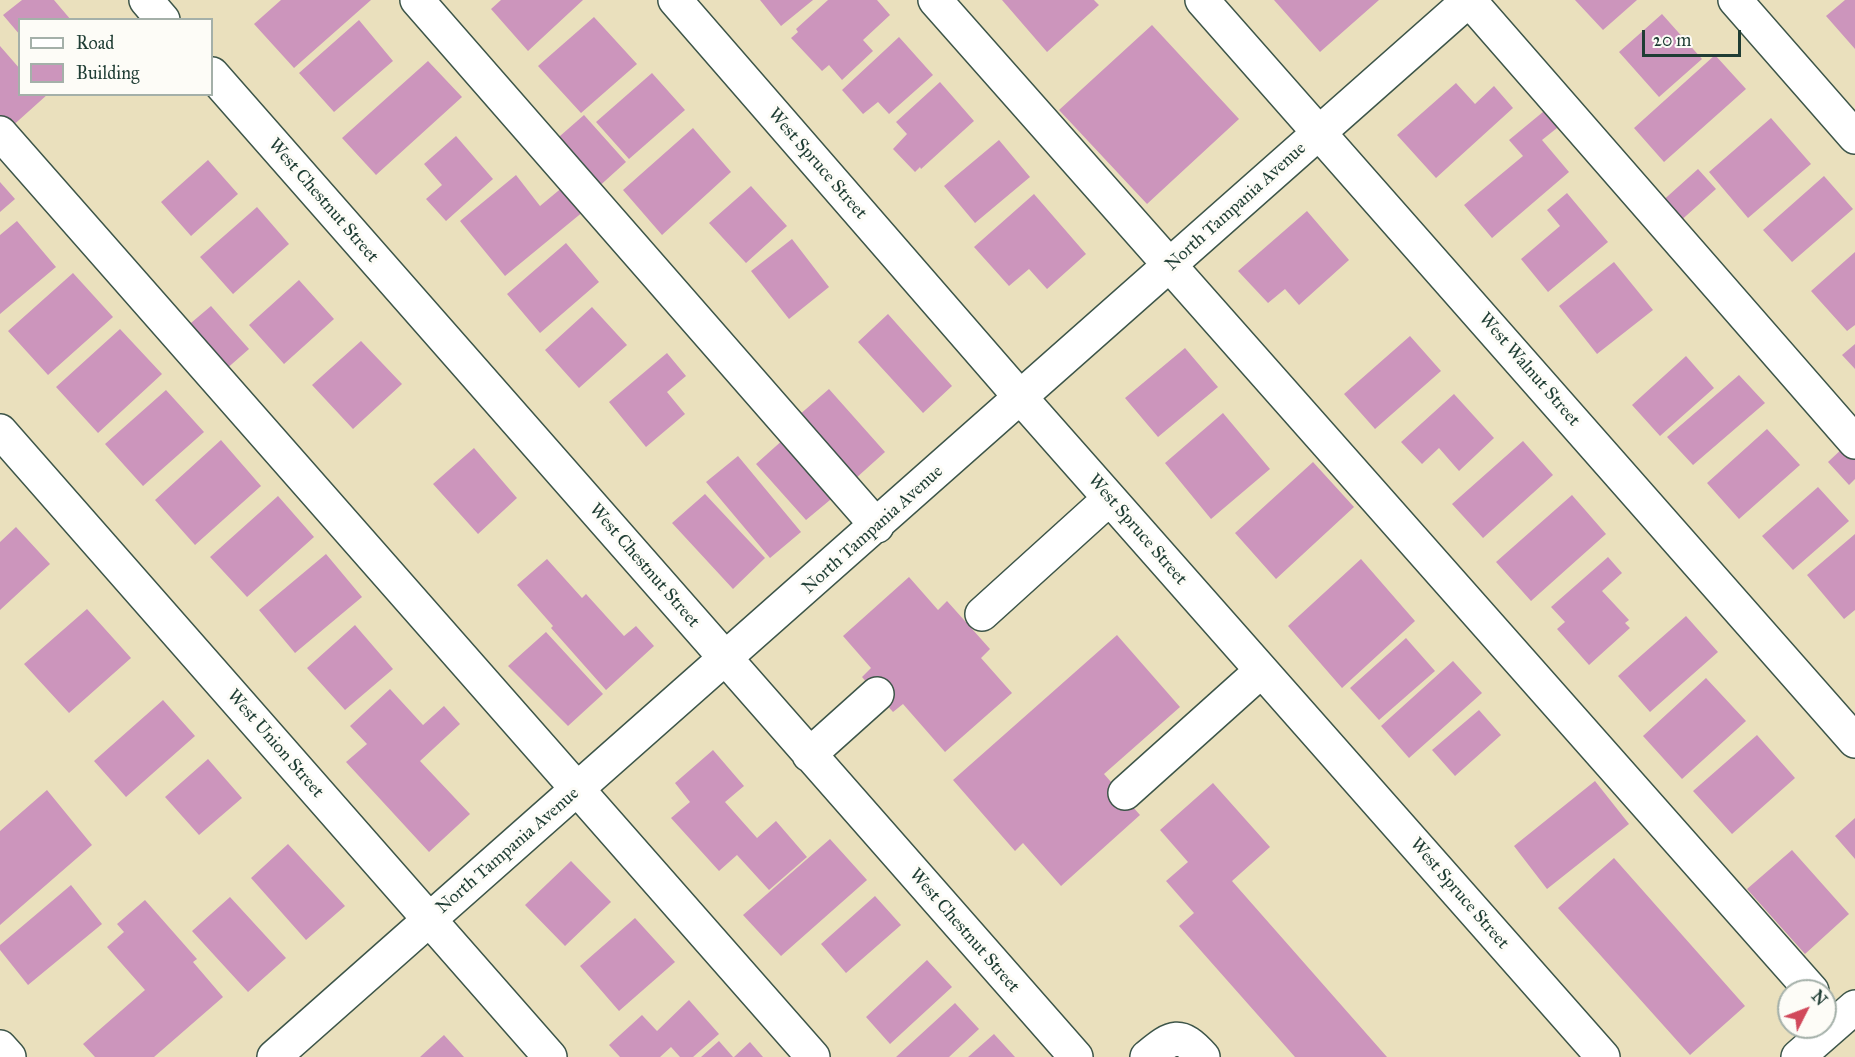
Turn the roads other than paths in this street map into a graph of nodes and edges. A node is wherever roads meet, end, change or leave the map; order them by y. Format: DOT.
graph roads {
  1 [pos="146,0"];
  2 [pos="417,0"];
  3 [pos="675,0"];
  4 [pos="935,0"];
  5 [pos="1202,0"];
  6 [pos="1469,0"];
  7 [pos="1735,0"];
  8 [pos="161,18"];
  9 [pos="213,75"];
  10 [pos="0,133"];
  11 [pos="1319,133"];
  12 [pos="1855,137"];
  13 [pos="1169,266"];
  14 [pos="1021,399"];
  15 [pos="0,431"];
  16 [pos="1855,442"];
  17 [pos="1109,499"];
  18 [pos="877,526"];
  19 [pos="982,614"];
  20 [pos="726,660"];
  21 [pos="1261,671"];
  22 [pos="877,694"];
  23 [pos="1855,741"];
  24 [pos="809,755"];
  25 [pos="577,790"];
  26 [pos="1125,793"];
  27 [pos="430,920"];
  28 [pos="1801,979"];
  29 [pos="1840,1011"];
  30 [pos="0,1047"];
  31 [pos="9,1057"];
  32 [pos="274,1057"];
  33 [pos="550,1057"];
  34 [pos="813,1057"];
  35 [pos="1076,1057"];
  36 [pos="1147,1057"];
  37 [pos="1203,1057"];
  38 [pos="1603,1057"];
  39 [pos="1798,1057"];
  1 -- 8 [label="street"];
  2 -- 18 [label="street"];
  3 -- 14 [label="street, West Spruce Street"];
  4 -- 13 [label="street"];
  5 -- 11 [label="street, West Walnut Street"];
  6 -- 11 [label="street, North Tampania Avenue"];
  6 -- 16 [label="street"];
  7 -- 12 [label="street"];
  9 -- 20 [label="street, West Chestnut Street"];
  10 -- 25 [label="street"];
  11 -- 13 [label="street, North Tampania Avenue"];
  11 -- 23 [label="street, West Walnut Street"];
  13 -- 14 [label="street, North Tampania Avenue"];
  13 -- 28 [label="street"];
  14 -- 17 [label="street, West Spruce Street"];
  14 -- 18 [label="street, North Tampania Avenue"];
  15 -- 27 [label="street, West Union Street"];
  17 -- 19 [label="street"];
  17 -- 21 [label="street, West Spruce Street"];
  18 -- 20 [label="street, North Tampania Avenue"];
  20 -- 24 [label="street, West Chestnut Street"];
  20 -- 25 [label="street, North Tampania Avenue"];
  21 -- 26 [label="street"];
  21 -- 38 [label="street, West Spruce Street"];
  22 -- 24 [label="street"];
  24 -- 35 [label="street, West Chestnut Street"];
  25 -- 27 [label="street, North Tampania Avenue"];
  25 -- 34 [label="street"];
  27 -- 32 [label="street, North Tampania Avenue"];
  27 -- 33 [label="street, West Union Street"];
  29 -- 39 [label="street"];
  30 -- 31 [label="street"];
  36 -- 37 [label="street"];
}
